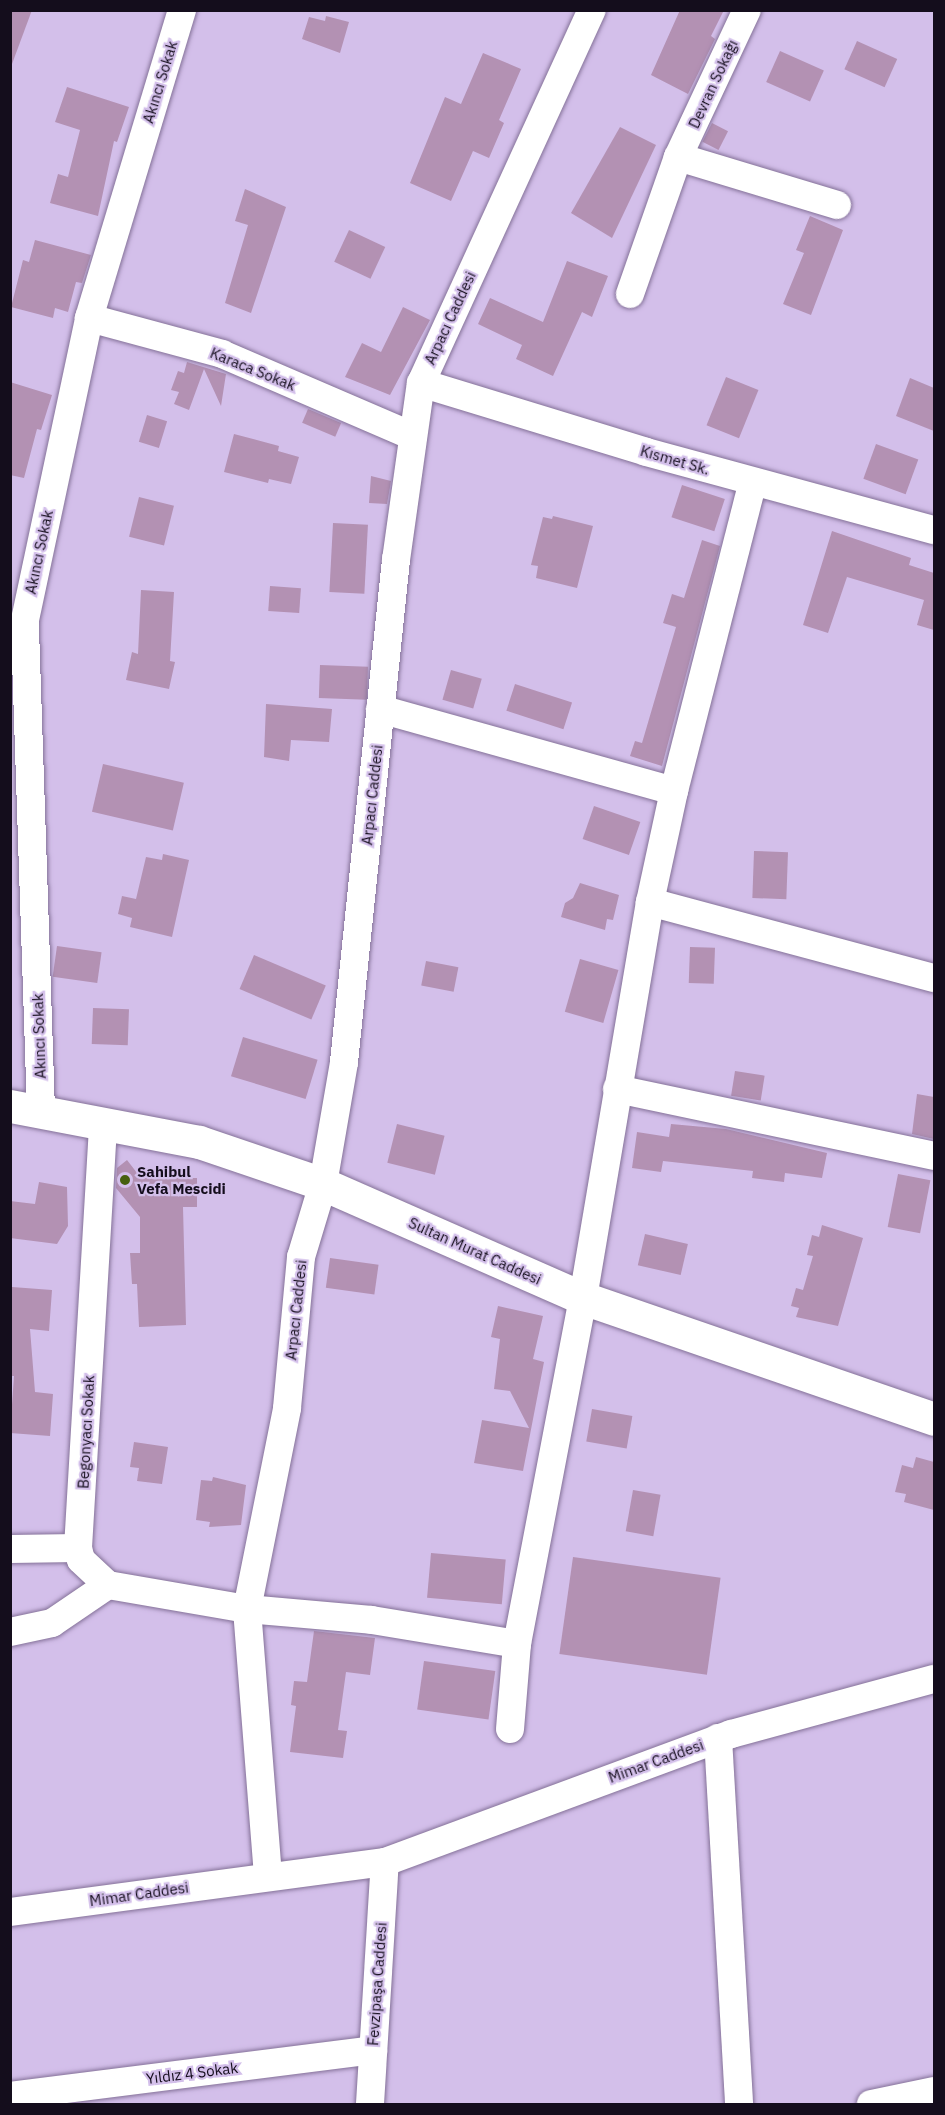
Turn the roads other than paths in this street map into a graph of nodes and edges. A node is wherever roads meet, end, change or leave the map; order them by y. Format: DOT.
graph roads {
  1 [pos="182,10"];
  2 [pos="592,10"];
  3 [pos="747,10"];
  4 [pos="678,157"];
  5 [pos="837,205"];
  6 [pos="630,294"];
  7 [pos="89,318"];
  8 [pos="421,383"];
  9 [pos="412,436"];
  10 [pos="753,482"];
  11 [pos="934,527"];
  12 [pos="380,710"];
  13 [pos="674,791"];
  14 [pos="650,902"];
  15 [pos="934,978"];
  16 [pos="617,1089"];
  17 [pos="26,1108"];
  18 [pos="103,1126"];
  19 [pos="934,1156"];
  20 [pos="323,1184"];
  21 [pos="583,1299"];
  22 [pos="934,1419"];
  23 [pos="78,1548"];
  24 [pos="10,1549"];
  25 [pos="108,1585"];
  26 [pos="247,1609"];
  27 [pos="10,1632"];
  28 [pos="517,1644"];
  29 [pos="934,1679"];
  30 [pos="510,1729"];
  31 [pos="718,1738"];
  32 [pos="385,1862"];
  33 [pos="268,1876"];
  34 [pos="10,1912"];
  35 [pos="373,2050"];
  36 [pos="934,2091"];
  37 [pos="10,2096"];
  38 [pos="370,2104"];
  39 [pos="740,2104"];
  40 [pos="871,2104"];
  1 -- 7 [label="street, Akıncı Sokak"];
  2 -- 8 [label="street, Arpacı Caddesi"];
  3 -- 4 [label="street, Devran Sokağı"];
  4 -- 5 [label="street"];
  4 -- 6 [label="street, Devran Sokağı"];
  7 -- 9 [label="street, Karaca Sokak"];
  7 -- 17 [label="street, Akıncı Sokak"];
  8 -- 9 [label="street, Arpacı Caddesi"];
  8 -- 10 [label="street, Kısmet Sk."];
  9 -- 12 [label="street, Arpacı Caddesi"];
  10 -- 11 [label="street, Kısmet Sk."];
  10 -- 13 [label="street"];
  12 -- 13 [label="street"];
  12 -- 20 [label="street, Arpacı Caddesi"];
  13 -- 14 [label="street"];
  14 -- 15 [label="street"];
  14 -- 16 [label="street"];
  16 -- 19 [label="street"];
  16 -- 21 [label="street"];
  17 -- 18 [label="main road, Sultan Murat Caddesi"];
  18 -- 20 [label="main road, Sultan Murat Caddesi"];
  18 -- 23 [label="street, Begonyacı Sokak"];
  20 -- 21 [label="main road, Sultan Murat Caddesi"];
  20 -- 26 [label="street, Arpacı Caddesi"];
  21 -- 22 [label="main road, Sultan Murat Caddesi"];
  21 -- 28 [label="street"];
  23 -- 24 [label="street"];
  23 -- 25 [label="street"];
  25 -- 26 [label="street"];
  25 -- 27 [label="street"];
  26 -- 28 [label="street"];
  26 -- 33 [label="street, Arpacı Caddesi"];
  28 -- 30 [label="street"];
  29 -- 31 [label="street, Mimar Caddesi"];
  31 -- 32 [label="street, Mimar Caddesi"];
  31 -- 39 [label="street"];
  32 -- 33 [label="street, Mimar Caddesi"];
  32 -- 35 [label="street, Fevzipaşa Caddesi"];
  33 -- 34 [label="street, Mimar Caddesi"];
  35 -- 37 [label="street, Yıldız 4 Sokak"];
  35 -- 38 [label="street, Fevzipaşa Caddesi"];
  36 -- 40 [label="street"];
}
